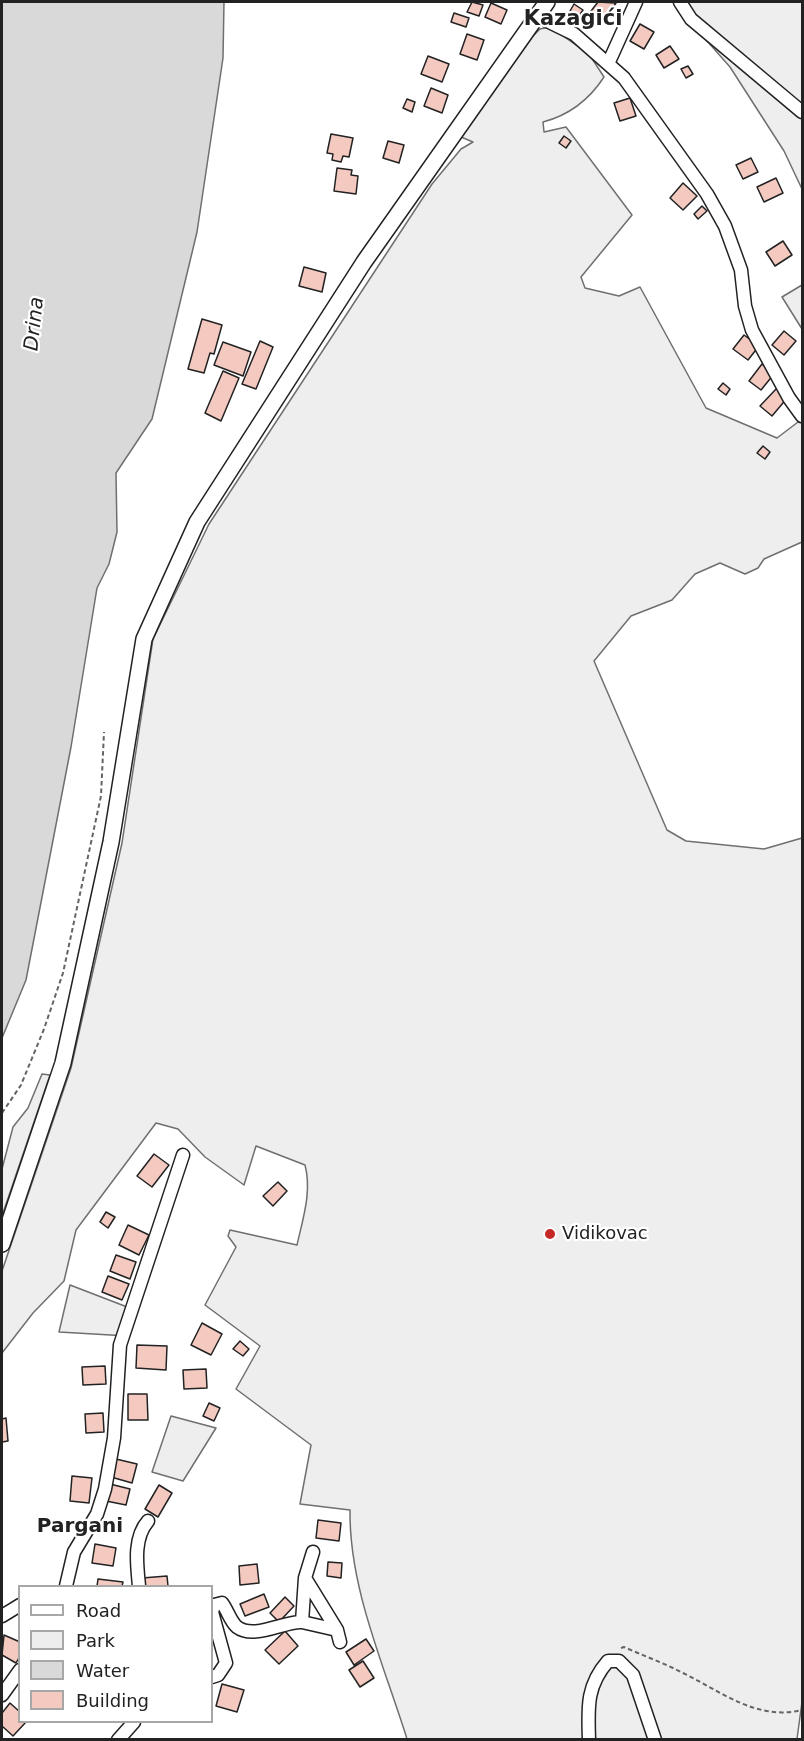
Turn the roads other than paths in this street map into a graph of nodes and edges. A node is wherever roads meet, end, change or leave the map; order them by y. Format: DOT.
graph roads {
  1 [pos="548,2"];
  2 [pos="645,2"];
  3 [pos="680,2"];
  4 [pos="634,5"];
  5 [pos="537,16"];
  6 [pos="608,64"];
  7 [pos="802,112"];
  8 [pos="802,416"];
  9 [pos="183,1155"];
  10 [pos="2,1244"];
  11 [pos="148,1521"];
  12 [pos="312,1552"];
  13 [pos="305,1578"];
  14 [pos="66,1585"];
  15 [pos="139,1585"];
  16 [pos="18,1606"];
  17 [pos="213,1610"];
  18 [pos="2,1616"];
  19 [pos="213,1616"];
  20 [pos="302,1622"];
  21 [pos="18,1673"];
  22 [pos="213,1677"];
  23 [pos="2,1695"];
  24 [pos="133,1723"];
  25 [pos="118,1740"];
  26 [pos="589,1740"];
  27 [pos="655,1740"];
  1 -- 5 [label="street"];
  2 -- 4 [label="street"];
  3 -- 7 [label="street"];
  4 -- 6 [label="street"];
  5 -- 6 [label="street"];
  5 -- 10 [label="street"];
  6 -- 8 [label="street"];
  9 -- 14 [label="street"];
  11 -- 15 [label="street"];
  12 -- 13 [label="street"];
  13 -- 20 [label="street"];
  13 -- 20 [label="street"];
  16 -- 18 [label="street"];
  17 -- 20 [label="street"];
  19 -- 22 [label="street"];
  21 -- 23 [label="street"];
  24 -- 25 [label="street"];
  26 -- 27 [label="street"];
}
